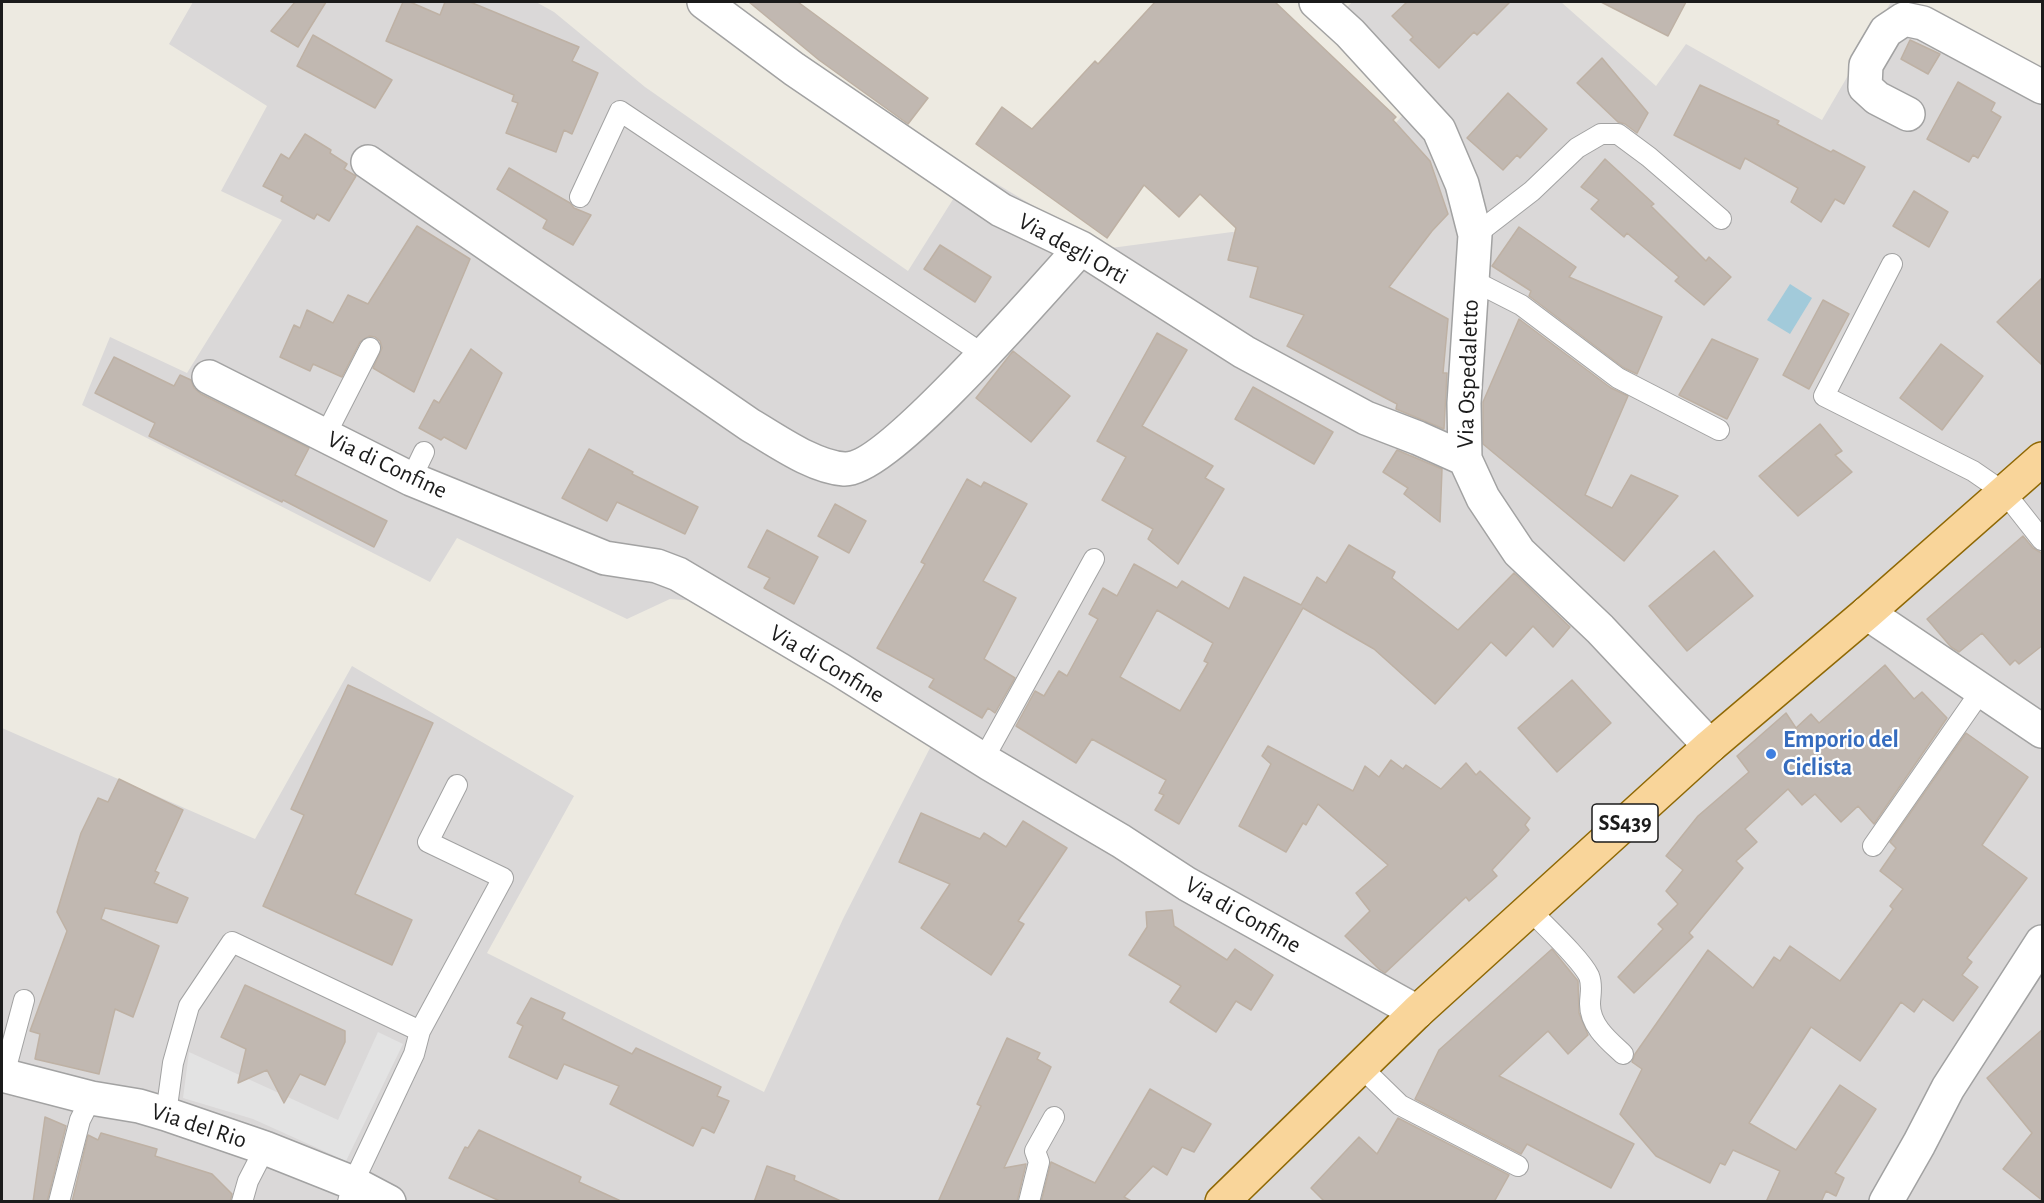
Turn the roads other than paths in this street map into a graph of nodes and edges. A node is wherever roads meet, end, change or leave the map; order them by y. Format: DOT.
graph roads {
  1 [pos="704,2"];
  2 [pos="1316,2"];
  3 [pos="2043,87"];
  4 [pos="1908,114"];
  5 [pos="368,162"];
  6 [pos="580,197"];
  7 [pos="1721,219"];
  8 [pos="1474,235"];
  9 [pos="1081,248"];
  10 [pos="1892,264"];
  11 [pos="1472,280"];
  12 [pos="370,348"];
  13 [pos="984,355"];
  14 [pos="209,377"];
  15 [pos="1719,430"];
  16 [pos="325,436"];
  17 [pos="1465,459"];
  18 [pos="2043,459"];
  19 [pos="2005,493"];
  20 [pos="2043,540"];
  21 [pos="1094,559"];
  22 [pos="1867,613"];
  23 [pos="1982,691"];
  24 [pos="2043,730"];
  25 [pos="1710,746"];
  26 [pos="983,760"];
  27 [pos="457,785"];
  28 [pos="1873,846"];
  29 [pos="1529,909"];
  30 [pos="2040,954"];
  31 [pos="24,1000"];
  32 [pos="1417,1012"];
  33 [pos="420,1031"];
  34 [pos="1623,1054"];
  35 [pos="1361,1067"];
  36 [pos="3,1075"];
  37 [pos="91,1098"];
  38 [pos="166,1114"];
  39 [pos="1054,1117"];
  40 [pos="265,1148"];
  41 [pos="1518,1166"];
  42 [pos="351,1192"];
  43 [pos="58,1202"];
  44 [pos="242,1202"];
  45 [pos="389,1202"];
  46 [pos="1029,1202"];
  47 [pos="1222,1202"];
  48 [pos="1886,1202"];
  1 -- 9 [label="street, Via degli Orti"];
  2 -- 8 [label="street, Via Ospedaletto"];
  3 -- 4 [label="street"];
  5 -- 13 [label="street"];
  6 -- 13 [label="lane"];
  7 -- 8 [label="lane"];
  8 -- 11 [label="street, Via Ospedaletto"];
  9 -- 13 [label="street"];
  9 -- 17 [label="street, Via degli Orti"];
  10 -- 19 [label="lane"];
  11 -- 15 [label="lane"];
  11 -- 17 [label="street, Via Ospedaletto"];
  12 -- 16 [label="lane"];
  14 -- 16 [label="street, Via di Confine"];
  16 -- 26 [label="street, Via di Confine"];
  17 -- 25 [label="street, Via Ospedaletto"];
  18 -- 19 [label="main road, SS439"];
  19 -- 20 [label="lane"];
  19 -- 22 [label="main road, SS439"];
  21 -- 26 [label="lane"];
  22 -- 23 [label="street"];
  22 -- 25 [label="main road, SS439"];
  23 -- 24 [label="street"];
  23 -- 28 [label="lane"];
  25 -- 29 [label="main road, SS439"];
  26 -- 32 [label="street, Via di Confine"];
  27 -- 33 [label="lane"];
  29 -- 32 [label="main road, SS439"];
  29 -- 34 [label="lane"];
  30 -- 48 [label="street"];
  31 -- 36 [label="lane"];
  32 -- 35 [label="main road, SS439"];
  33 -- 38 [label="lane"];
  33 -- 42 [label="lane"];
  35 -- 41 [label="lane"];
  35 -- 47 [label="main road, SS439"];
  36 -- 37 [label="street, Via del Rio"];
  37 -- 38 [label="street, Via del Rio"];
  37 -- 43 [label="lane"];
  38 -- 40 [label="street, Via del Rio"];
  39 -- 46 [label="lane"];
  40 -- 42 [label="street, Via del Rio"];
  40 -- 44 [label="lane"];
  42 -- 45 [label="street, Via del Rio"];
}
